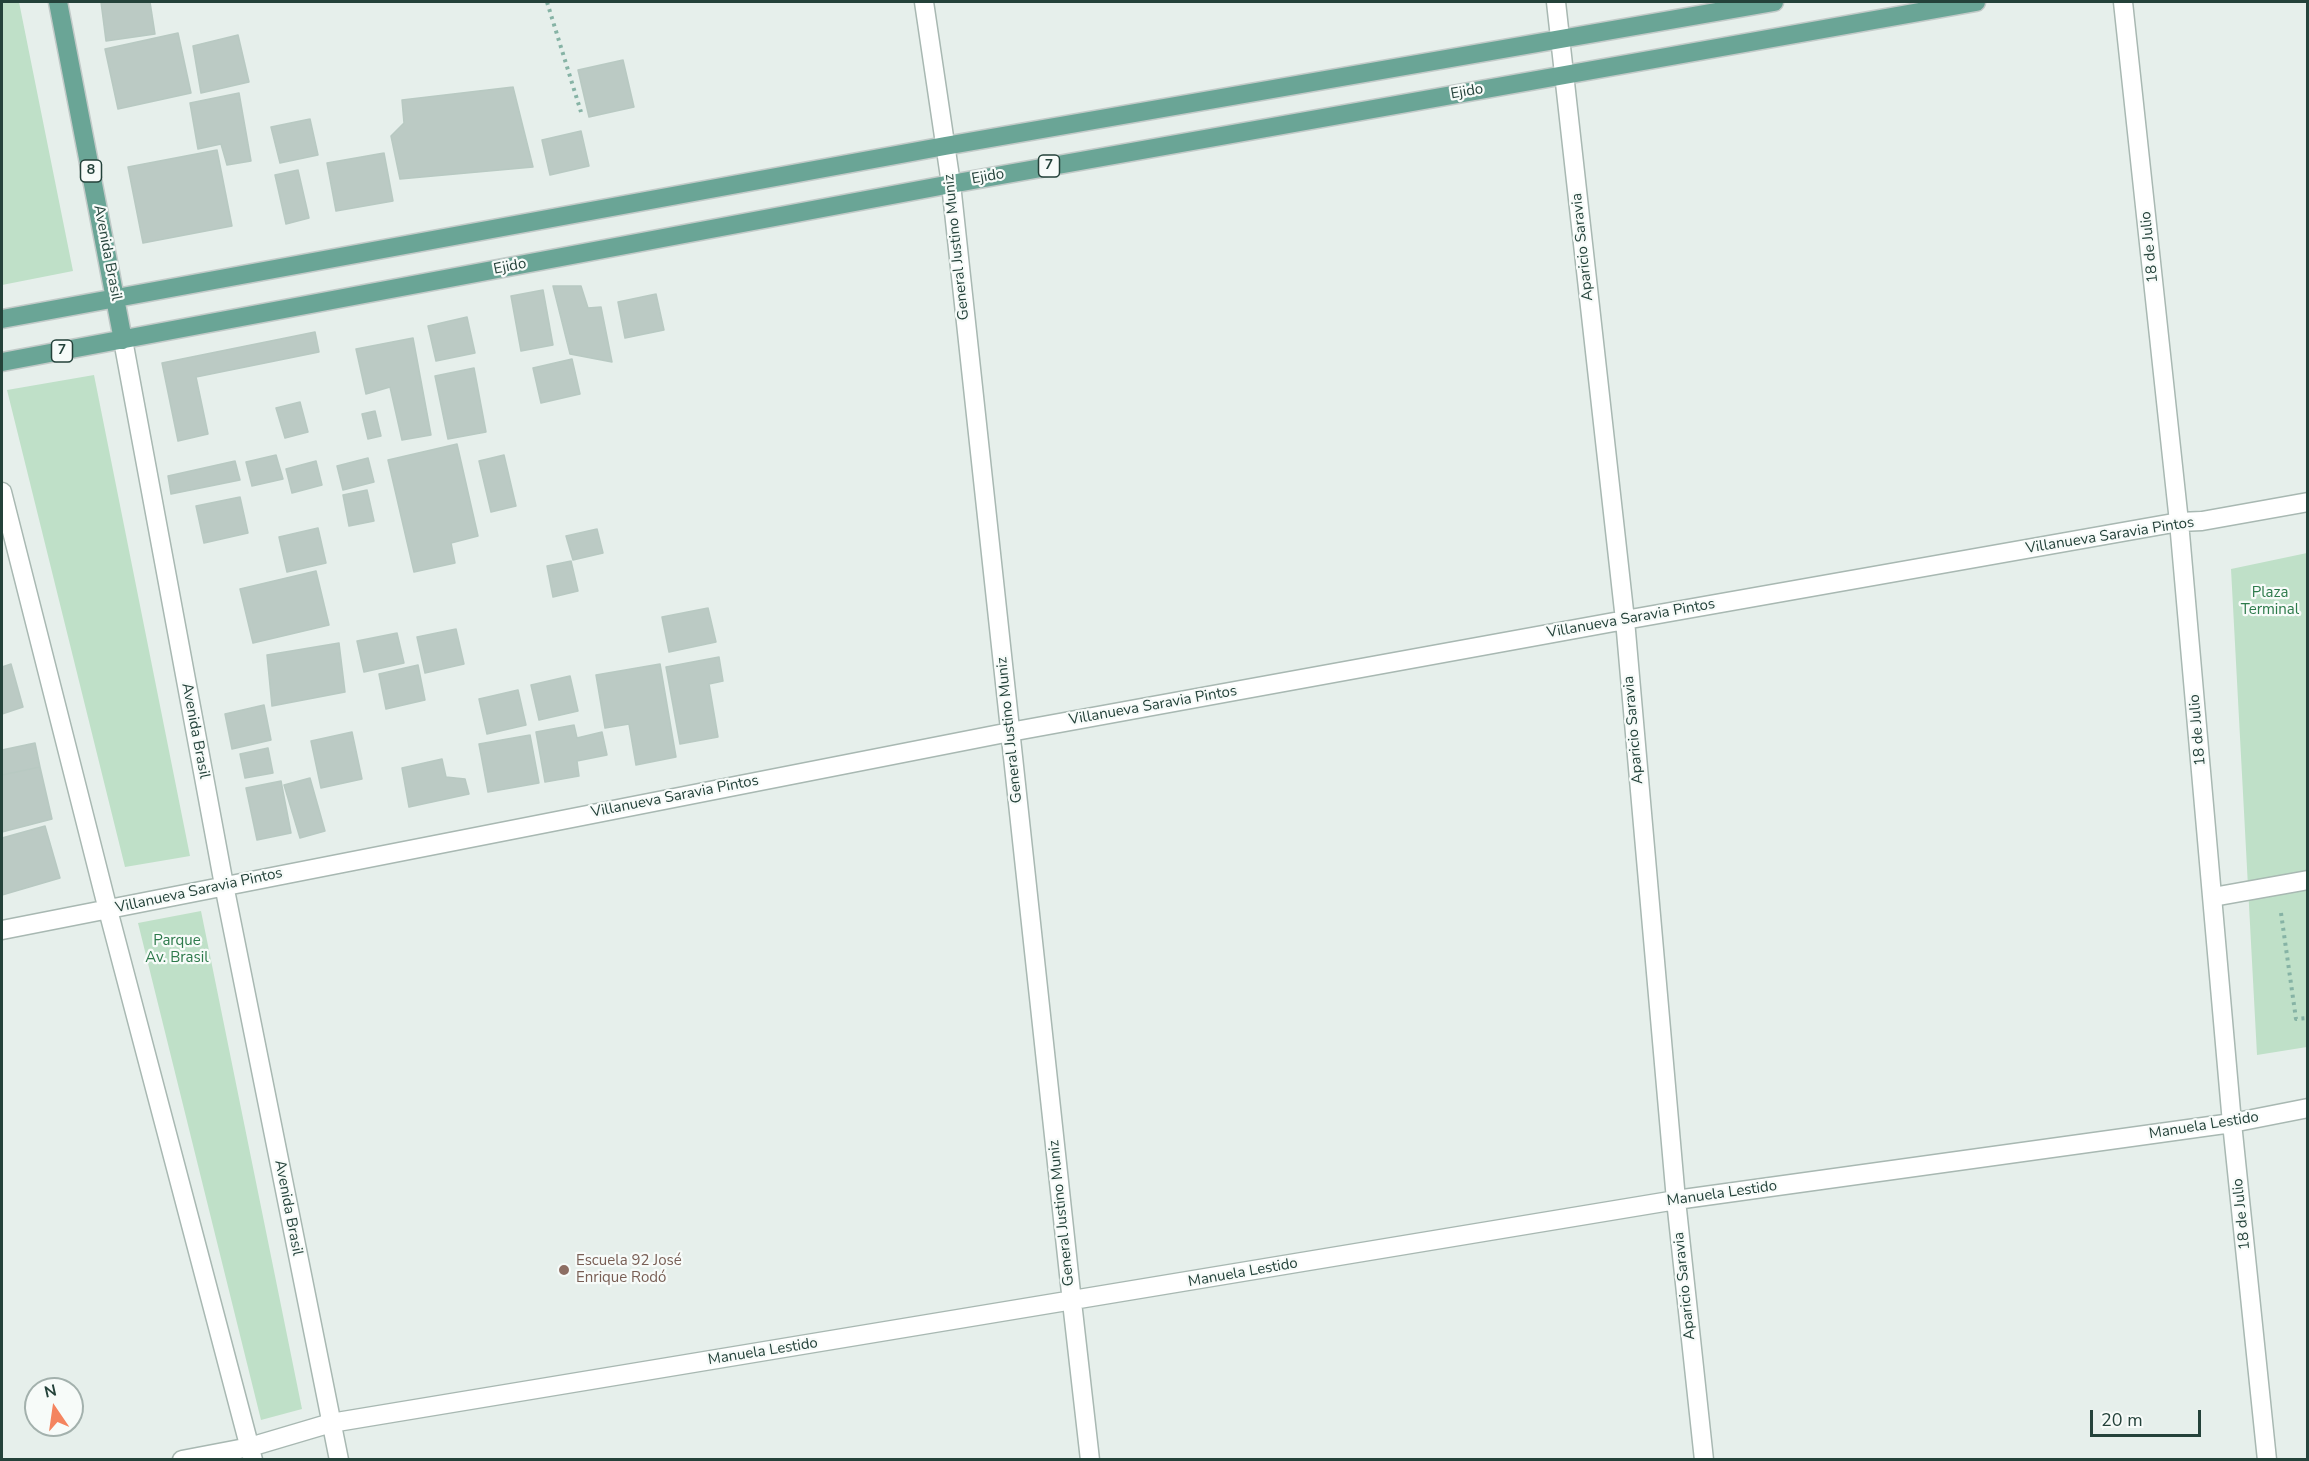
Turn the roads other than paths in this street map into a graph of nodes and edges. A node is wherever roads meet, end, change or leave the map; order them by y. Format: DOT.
graph roads {
  1 [pos="58,2"];
  2 [pos="924,2"];
  3 [pos="1556,2"];
  4 [pos="1774,2"];
  5 [pos="1976,2"];
  6 [pos="2123,2"];
  7 [pos="1560,39"];
  8 [pos="1564,75"];
  9 [pos="945,146"];
  10 [pos="951,184"];
  11 [pos="116,299"];
  12 [pos="2,319"];
  13 [pos="123,340"];
  14 [pos="2,362"];
  15 [pos="2,492"];
  16 [pos="2307,502"];
  17 [pos="2179,522"];
  18 [pos="1625,620"];
  19 [pos="1010,732"];
  20 [pos="2307,880"];
  21 [pos="224,885"];
  22 [pos="2213,897"];
  23 [pos="108,910"];
  24 [pos="2,930"];
  25 [pos="2307,1108"];
  26 [pos="2232,1123"];
  27 [pos="1676,1200"];
  28 [pos="1072,1302"];
  29 [pos="332,1423"];
  30 [pos="251,1453"];
  31 [pos="182,1460"];
  32 [pos="339,1460"];
  33 [pos="1090,1460"];
  34 [pos="1704,1460"];
  35 [pos="2267,1460"];
  1 -- 11 [label="main road, Avenida Brasil / 8"];
  2 -- 9 [label="street, General Justino Muniz"];
  3 -- 7 [label="street, Aparicio Saravia"];
  4 -- 7 [label="main road"];
  5 -- 8 [label="main road, Ejido / 7"];
  6 -- 17 [label="street, 18 de Julio"];
  7 -- 8 [label="street, Aparicio Saravia"];
  7 -- 9 [label="main road"];
  8 -- 10 [label="main road, Ejido / 7"];
  8 -- 18 [label="street, Aparicio Saravia"];
  9 -- 10 [label="street, General Justino Muniz"];
  9 -- 11 [label="main road"];
  10 -- 13 [label="main road, Ejido / 7"];
  10 -- 19 [label="street, General Justino Muniz"];
  11 -- 12 [label="main road"];
  11 -- 13 [label="main road, Avenida Brasil / 8"];
  13 -- 14 [label="main road, Ejido / 7"];
  13 -- 21 [label="street, Avenida Brasil"];
  15 -- 23 [label="street"];
  16 -- 17 [label="street, Villanueva Saravia Pintos"];
  17 -- 18 [label="street, Villanueva Saravia Pintos"];
  17 -- 22 [label="street, 18 de Julio"];
  18 -- 19 [label="street, Villanueva Saravia Pintos"];
  18 -- 27 [label="street, Aparicio Saravia"];
  19 -- 21 [label="street, Villanueva Saravia Pintos"];
  19 -- 28 [label="street, General Justino Muniz"];
  20 -- 22 [label="street"];
  21 -- 23 [label="street, Villanueva Saravia Pintos"];
  21 -- 29 [label="street, Avenida Brasil"];
  22 -- 26 [label="street, 18 de Julio"];
  23 -- 24 [label="street, Villanueva Saravia Pintos"];
  23 -- 30 [label="street"];
  25 -- 26 [label="street, Manuela Lestido"];
  26 -- 27 [label="street, Manuela Lestido"];
  26 -- 35 [label="street, 18 de Julio"];
  27 -- 28 [label="street, Manuela Lestido"];
  27 -- 34 [label="street, Aparicio Saravia"];
  28 -- 29 [label="street, Manuela Lestido"];
  28 -- 33 [label="street, General Justino Muniz"];
  29 -- 30 [label="street, Manuela Lestido"];
  29 -- 32 [label="street, Avenida Brasil"];
  30 -- 31 [label="street, Manuela Lestido"];
}
